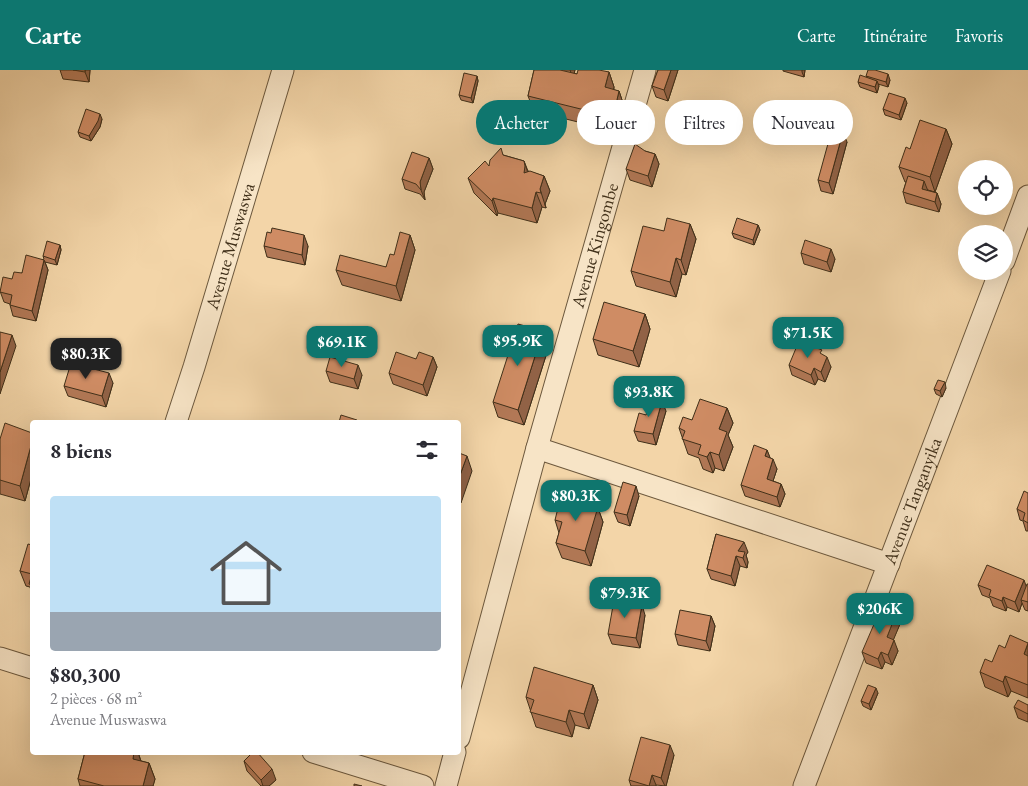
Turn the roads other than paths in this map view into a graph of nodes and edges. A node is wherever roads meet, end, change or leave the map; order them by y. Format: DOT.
graph roads {
  1 [pos="283,70"];
  2 [pos="645,70"];
  3 [pos="1028,196"];
  4 [pos="1013,236"];
  5 [pos="997,280"];
  6 [pos="177,420"];
  7 [pos="537,448"];
  8 [pos="889,564"];
  9 [pos="0,658"];
  10 [pos="30,667"];
  11 [pos="461,731"];
  12 [pos="323,755"];
  13 [pos="454,755"];
  14 [pos="423,786"];
  15 [pos="446,786"];
  16 [pos="804,786"];
  1 -- 6 [label="street, Avenue Muswaswa"];
  2 -- 7 [label="street, Avenue Kingombe"];
  3 -- 4 [label="street"];
  5 -- 8 [label="street, Avenue Tanganyika"];
  7 -- 8 [label="street"];
  7 -- 11 [label="street, Avenue Kingombe"];
  8 -- 16 [label="street, Avenue Tanganyika"];
  9 -- 10 [label="street"];
  12 -- 14 [label="street"];
  13 -- 15 [label="street"];
}
